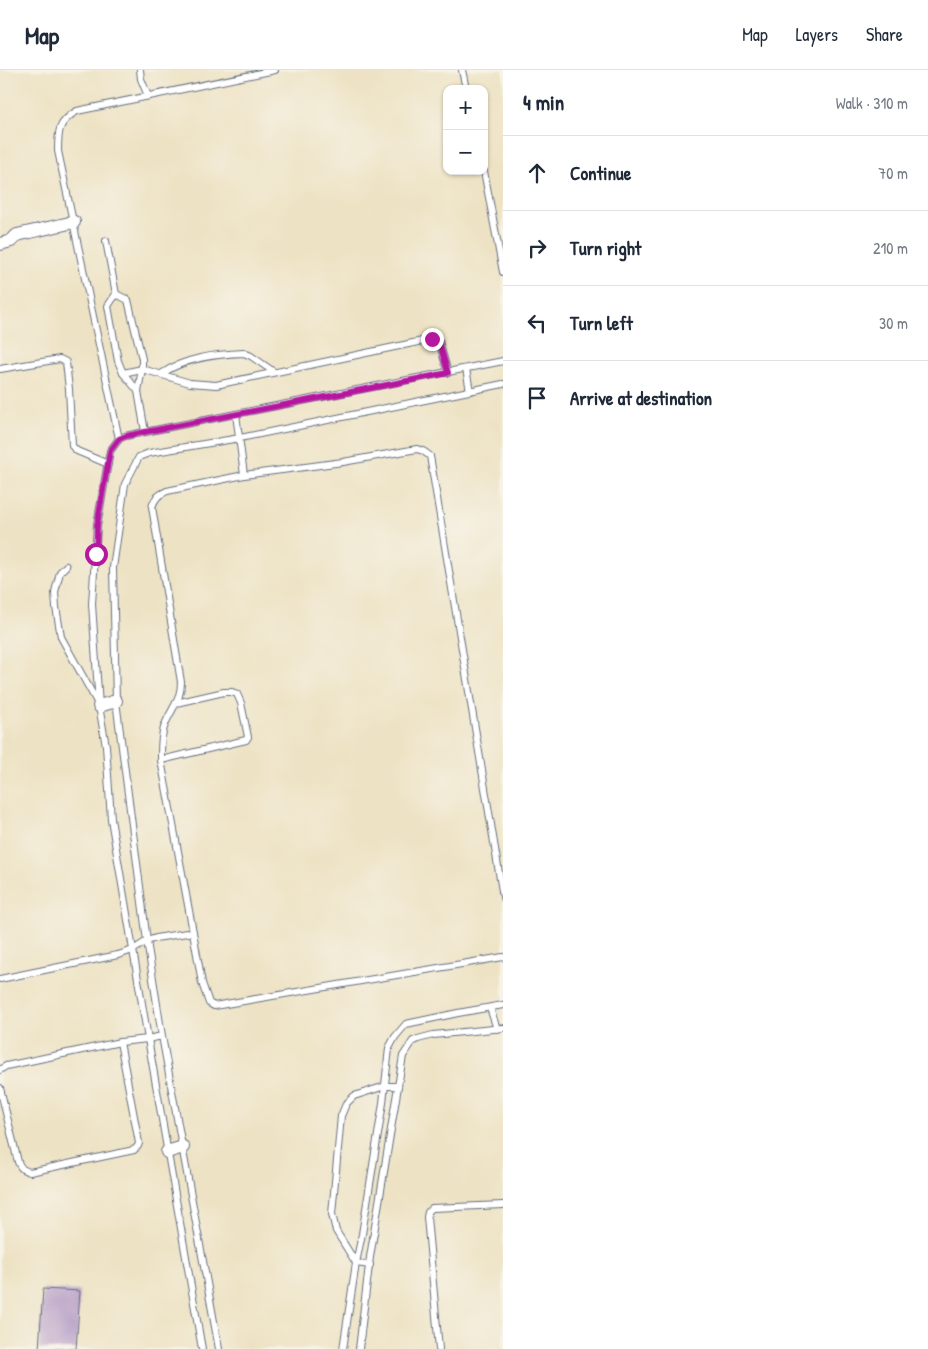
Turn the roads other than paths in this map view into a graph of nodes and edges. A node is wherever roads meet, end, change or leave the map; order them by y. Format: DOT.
graph roads {
  1 [pos="140,70"];
  2 [pos="275,70"];
  3 [pos="462,70"];
  4 [pos="465,85"];
  5 [pos="148,96"];
  6 [pos="485,175"];
  7 [pos="74,222"];
  8 [pos="106,241"];
  9 [pos="0,244"];
  10 [pos="503,272"];
  11 [pos="116,294"];
  12 [pos="503,361"];
  13 [pos="142,369"];
  14 [pos="466,369"];
  15 [pos="0,370"];
  16 [pos="123,372"];
  17 [pos="274,372"];
  18 [pos="448,373"];
  19 [pos="161,374"];
  20 [pos="503,384"];
  21 [pos="138,391"];
  22 [pos="470,391"];
  23 [pos="236,414"];
  24 [pos="145,432"];
  25 [pos="240,438"];
  26 [pos="119,439"];
  27 [pos="108,464"];
  28 [pos="244,475"];
  29 [pos="66,566"];
  30 [pos="116,701"];
  31 [pos="176,702"];
  32 [pos="99,706"];
  33 [pos="161,760"];
  34 [pos="503,897"];
  35 [pos="193,932"];
  36 [pos="147,941"];
  37 [pos="133,950"];
  38 [pos="503,957"];
  39 [pos="0,979"];
  40 [pos="503,1005"];
  41 [pos="490,1008"];
  42 [pos="500,1029"];
  43 [pos="162,1036"];
  44 [pos="148,1039"];
  45 [pos="120,1042"];
  46 [pos="0,1070"];
  47 [pos="385,1086"];
  48 [pos="398,1086"];
  49 [pos="0,1088"];
  50 [pos="183,1147"];
  51 [pos="167,1152"];
  52 [pos="503,1206"];
  53 [pos="356,1263"];
  54 [pos="370,1265"];
  55 [pos="202,1349"];
  56 [pos="219,1349"];
  57 [pos="343,1349"];
  58 [pos="358,1349"];
  59 [pos="439,1349"];
  1 -- 5 [label="lane"];
  2 -- 5 [label="lane"];
  3 -- 4 [label="lane"];
  5 -- 7 [label="lane"];
  6 -- 10 [label="lane"];
  7 -- 9 [label="street"];
  7 -- 26 [label="lane"];
  8 -- 11 [label="lane"];
  11 -- 13 [label="lane"];
  11 -- 16 [label="lane"];
  12 -- 14 [label="lane"];
  13 -- 16 [label="lane"];
  13 -- 19 [label="lane"];
  13 -- 21 [label="lane"];
  14 -- 18 [label="lane"];
  14 -- 22 [label="lane"];
  15 -- 27 [label="lane"];
  16 -- 21 [label="lane"];
  17 -- 18 [label="lane"];
  17 -- 19 [label="lane"];
  17 -- 19 [label="lane"];
  18 -- 23 [label="lane"];
  20 -- 22 [label="lane"];
  21 -- 24 [label="lane"];
  22 -- 25 [label="lane"];
  23 -- 24 [label="lane"];
  23 -- 25 [label="lane"];
  24 -- 26 [label="lane"];
  25 -- 28 [label="lane"];
  25 -- 30 [label="lane"];
  26 -- 27 [label="lane"];
  27 -- 32 [label="lane"];
  28 -- 31 [label="lane"];
  28 -- 34 [label="lane"];
  29 -- 32 [label="lane"];
  30 -- 32 [label="street"];
  30 -- 36 [label="lane"];
  31 -- 33 [label="lane"];
  31 -- 33 [label="lane"];
  32 -- 37 [label="lane"];
  33 -- 35 [label="lane"];
  35 -- 36 [label="lane"];
  35 -- 38 [label="lane"];
  36 -- 37 [label="lane"];
  36 -- 43 [label="lane"];
  37 -- 39 [label="lane"];
  37 -- 44 [label="lane"];
  40 -- 41 [label="lane"];
  41 -- 42 [label="lane"];
  41 -- 47 [label="lane"];
  42 -- 48 [label="lane"];
  43 -- 44 [label="lane"];
  43 -- 50 [label="lane"];
  44 -- 45 [label="lane"];
  44 -- 51 [label="lane"];
  45 -- 46 [label="lane"];
  45 -- 49 [label="lane"];
  47 -- 48 [label="lane"];
  47 -- 53 [label="lane"];
  47 -- 53 [label="lane"];
  48 -- 54 [label="lane"];
  50 -- 51 [label="street"];
  50 -- 56 [label="lane"];
  51 -- 55 [label="lane"];
  52 -- 59 [label="lane"];
  53 -- 54 [label="lane"];
  53 -- 57 [label="lane"];
  54 -- 58 [label="lane"];
}
